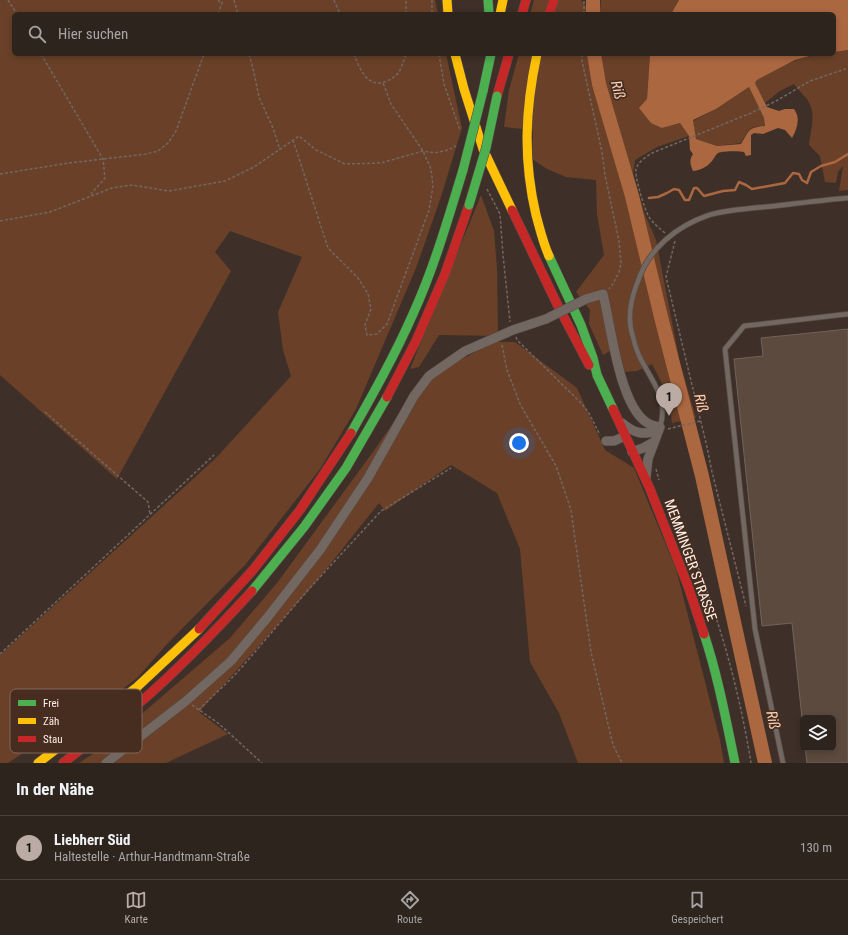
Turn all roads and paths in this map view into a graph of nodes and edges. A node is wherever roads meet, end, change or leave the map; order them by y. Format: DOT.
graph roads {
  1 [pos="8,0"];
  2 [pos="218,0"];
  3 [pos="223,0"];
  4 [pos="234,0"];
  5 [pos="334,0"];
  6 [pos="406,0"];
  7 [pos="432,0"];
  8 [pos="447,0"];
  9 [pos="488,0"];
  10 [pos="503,0"];
  11 [pos="510,0"];
  12 [pos="526,0"];
  13 [pos="554,0"];
  14 [pos="584,0"];
  15 [pos="222,4"];
  16 [pos="16,12"];
  17 [pos="219,12"];
  18 [pos="237,12"];
  19 [pos="339,12"];
  20 [pos="406,12"];
  21 [pos="432,12"];
  22 [pos="448,12"];
  23 [pos="489,12"];
  24 [pos="500,12"];
  25 [pos="508,12"];
  26 [pos="523,12"];
  27 [pos="550,12"];
  28 [pos="584,12"];
  29 [pos="42,56"];
  30 [pos="203,56"];
  31 [pos="250,56"];
  32 [pos="355,56"];
  33 [pos="405,56"];
  34 [pos="439,56"];
  35 [pos="456,56"];
  36 [pos="487,56"];
  37 [pos="491,56"];
  38 [pos="503,56"];
  39 [pos="509,56"];
  40 [pos="537,56"];
  41 [pos="582,56"];
  42 [pos="848,68"];
  43 [pos="383,83"];
  44 [pos="484,91"];
  45 [pos="497,96"];
  46 [pos="460,132"];
  47 [pos="293,140"];
  48 [pos="458,145"];
  49 [pos="280,150"];
  50 [pos="423,151"];
  51 [pos="103,159"];
  52 [pos="0,174"];
  53 [pos="487,189"];
  54 [pos="90,195"];
  55 [pos="848,198"];
  56 [pos="0,221"];
  57 [pos="674,233"];
  58 [pos="668,237"];
  59 [pos="603,294"];
  60 [pos="848,314"];
  61 [pos="513,330"];
  62 [pos="500,337"];
  63 [pos="597,375"];
  64 [pos="45,412"];
  65 [pos="616,418"];
  66 [pos="700,421"];
  67 [pos="662,429"];
  68 [pos="625,436"];
  69 [pos="606,441"];
  70 [pos="654,442"];
  71 [pos="632,452"];
  72 [pos="214,455"];
  73 [pos="656,464"];
  74 [pos="451,468"];
  75 [pos="646,480"];
  76 [pos="661,484"];
  77 [pos="150,514"];
  78 [pos="682,537"];
  79 [pos="747,612"];
  80 [pos="0,654"];
  81 [pos="135,689"];
  82 [pos="142,700"];
  83 [pos="186,701"];
  84 [pos="199,710"];
  85 [pos="142,735"];
  86 [pos="54,753"];
  87 [pos="76,753"];
  88 [pos="119,753"];
  89 [pos="38,763"];
  90 [pos="63,763"];
  91 [pos="106,763"];
  92 [pos="262,763"];
  93 [pos="622,763"];
  94 [pos="735,763"];
  95 [pos="751,763"];
  96 [pos="783,763"];
  1 -- 16 [label="path"];
  2 -- 15 [label="path"];
  3 -- 15 [label="path"];
  4 -- 18 [label="path"];
  5 -- 19 [label="path"];
  6 -- 20 [label="path"];
  7 -- 21 [label="path"];
  8 -- 22 [label="main road"];
  9 -- 23 [label="main road"];
  10 -- 24 [label="main road"];
  11 -- 25 [label="main road"];
  12 -- 26 [label="main road"];
  13 -- 27 [label="main road"];
  14 -- 28 [label="path"];
  15 -- 17 [label="path"];
  29 -- 51 [label="path"];
  30 -- 51 [label="path"];
  31 -- 49 [label="path"];
  32 -- 43 [label="path"];
  33 -- 43 [label="path"];
  34 -- 46 [label="path"];
  35 -- 63 [label="main road"];
  36 -- 44 [label="main road"];
  37 -- 44 [label="main road"];
  38 -- 45 [label="main road"];
  39 -- 45 [label="main road"];
  40 -- 63 [label="main road"];
  41 -- 59 [label="path"];
  42 -- 58 [label="path"];
  43 -- 50 [label="path"];
  44 -- 81 [label="main road, bridge"];
  45 -- 82 [label="main road, bridge"];
  47 -- 49 [label="path"];
  47 -- 50 [label="path"];
  47 -- 50 [label="path"];
  48 -- 50 [label="path"];
  49 -- 54 [label="path"];
  51 -- 52 [label="path"];
  51 -- 54 [label="path"];
  53 -- 61 [label="path"];
  54 -- 56 [label="path"];
  55 -- 57 [label="lane"];
  57 -- 58 [label="lane"];
  57 -- 66 [label="path"];
  58 -- 67 [label="lane"];
  59 -- 61 [label="street, bridge"];
  59 -- 67 [label="street"];
  60 -- 96 [label="lane"];
  61 -- 62 [label="street"];
  61 -- 69 [label="path"];
  62 -- 83 [label="street"];
  62 -- 93 [label="path"];
  63 -- 65 [label="main road, MEMMINGER STRASSE"];
  64 -- 77 [label="path"];
  65 -- 67 [label="street"];
  65 -- 68 [label="main road, MEMMINGER STRASSE"];
  66 -- 67 [label="path"];
  66 -- 79 [label="path"];
  67 -- 70 [label="street"];
  68 -- 69 [label="street"];
  68 -- 71 [label="main road, MEMMINGER STRASSE"];
  70 -- 71 [label="street"];
  70 -- 75 [label="street"];
  71 -- 75 [label="main road, MEMMINGER STRASSE"];
  72 -- 77 [label="path"];
  73 -- 76 [label="path"];
  74 -- 84 [label="path"];
  75 -- 94 [label="main road, MEMMINGER STRASSE"];
  77 -- 80 [label="path"];
  78 -- 95 [label="path"];
  83 -- 84 [label="path"];
  83 -- 85 [label="street"];
  84 -- 92 [label="path"];
  86 -- 89 [label="main road, bridge"];
  87 -- 90 [label="main road, bridge"];
  88 -- 91 [label="street"];
}
